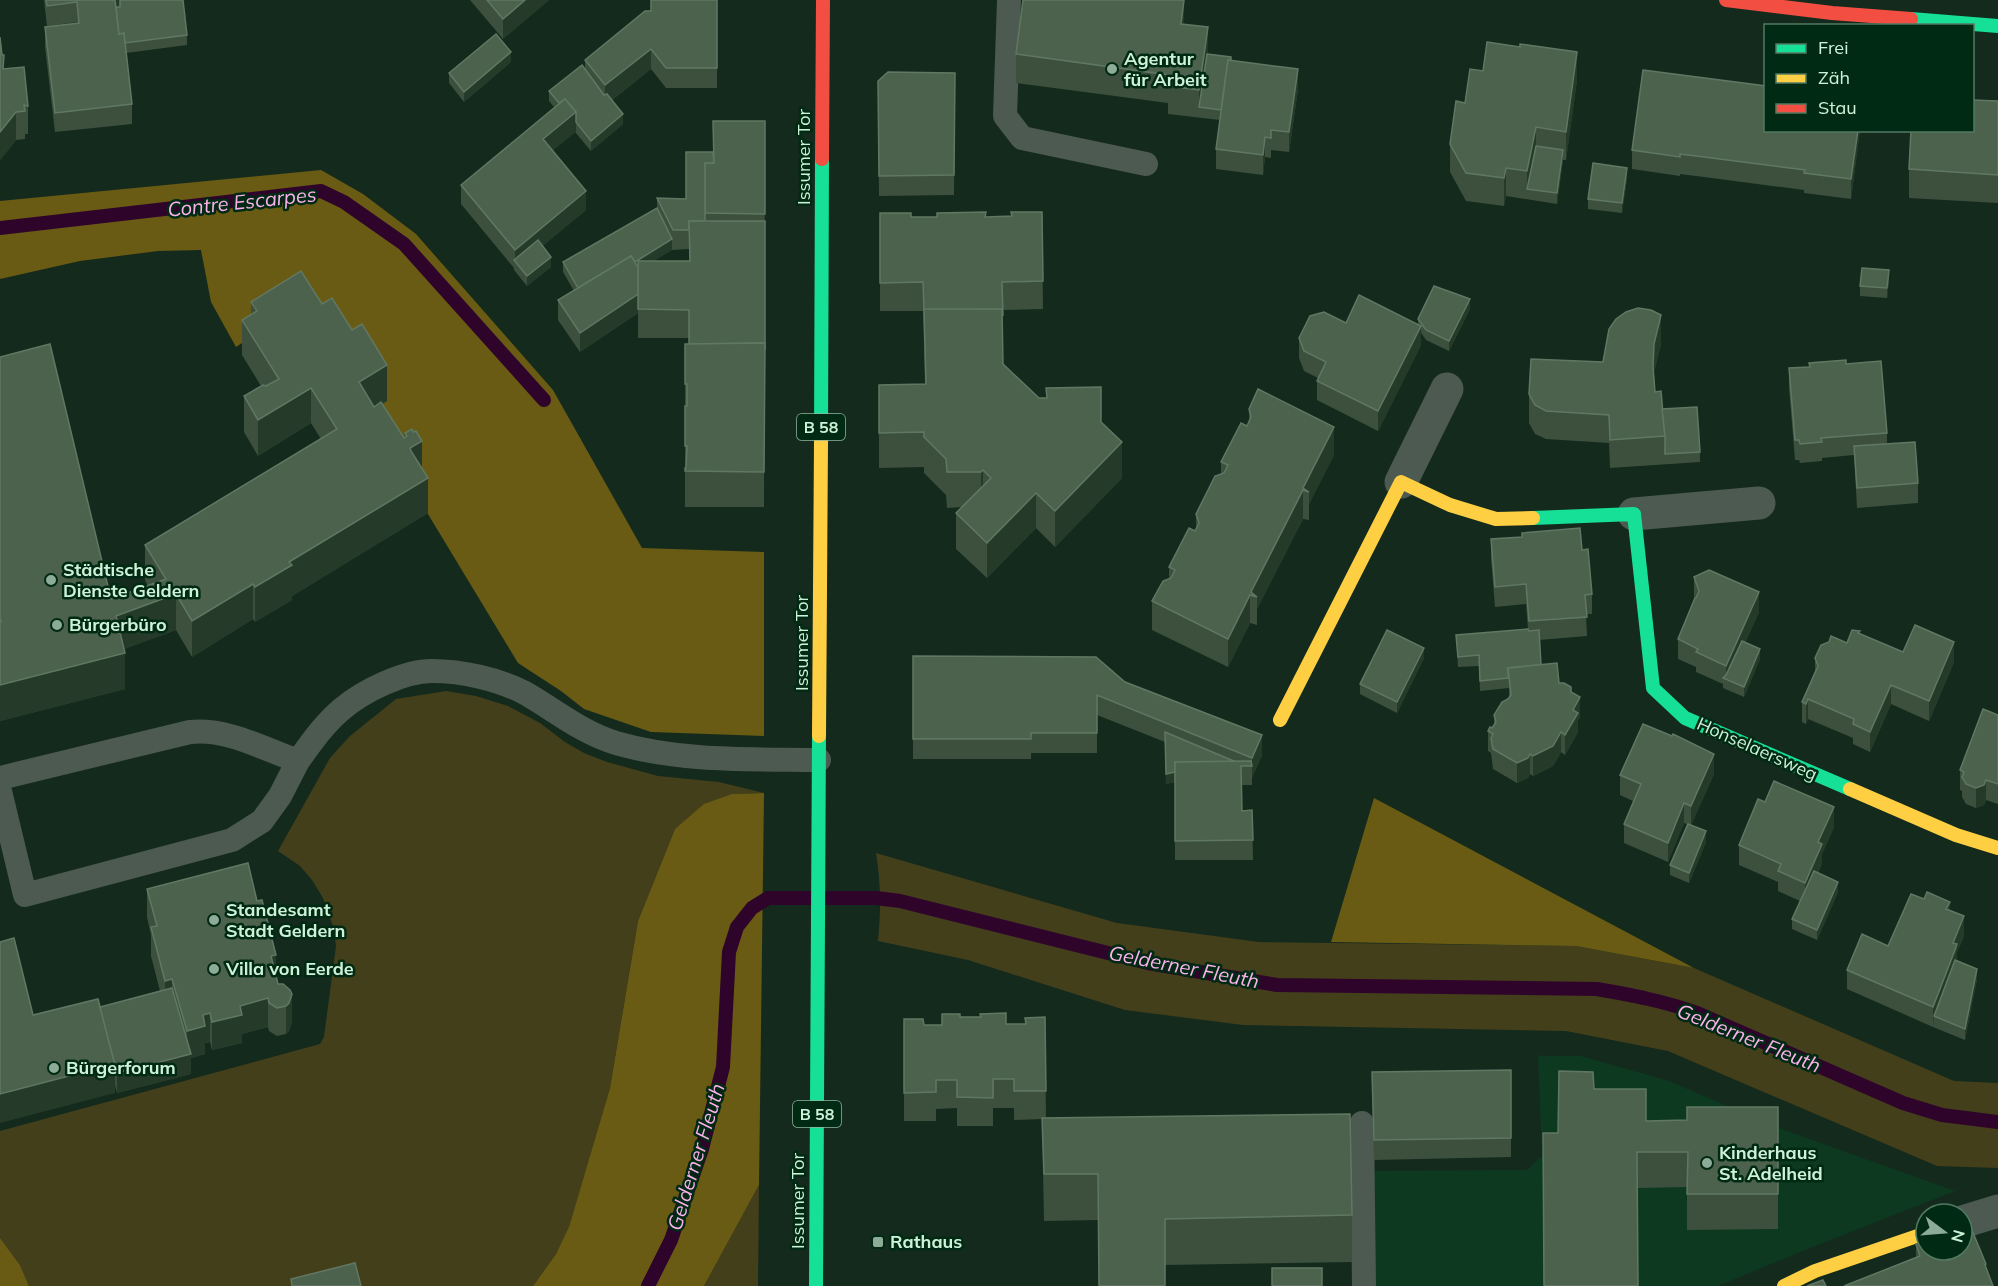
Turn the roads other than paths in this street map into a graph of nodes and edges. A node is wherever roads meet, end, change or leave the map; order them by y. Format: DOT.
graph roads {
  1 [pos="823,0"];
  2 [pos="1009,0"];
  3 [pos="1726,0"];
  4 [pos="1972,24"];
  5 [pos="1974,24"];
  6 [pos="1998,26"];
  7 [pos="1146,164"];
  8 [pos="1447,388"];
  9 [pos="1401,482"];
  10 [pos="1759,503"];
  11 [pos="1634,514"];
  12 [pos="1280,720"];
  13 [pos="819,760"];
  14 [pos="298,761"];
  15 [pos="0,778"];
  16 [pos="0,792"];
  17 [pos="1998,848"];
  18 [pos="1362,1123"];
  19 [pos="1998,1211"];
  20 [pos="1974,1218"];
  21 [pos="1914,1237"];
  22 [pos="816,1286"];
  23 [pos="1364,1286"];
  24 [pos="1784,1286"];
  1 -- 13 [label="street, Issumer Tor / B 58"];
  2 -- 7 [label="lane"];
  3 -- 4 [label="street"];
  5 -- 6 [label="street"];
  8 -- 9 [label="street"];
  9 -- 11 [label="street"];
  9 -- 12 [label="street"];
  10 -- 11 [label="street"];
  11 -- 17 [label="street, Honselaersweg"];
  13 -- 14 [label="lane"];
  13 -- 22 [label="street, Issumer Tor / B 58"];
  14 -- 15 [label="lane"];
  14 -- 16 [label="lane"];
  18 -- 23 [label="lane"];
  19 -- 20 [label="street"];
  21 -- 24 [label="street"];
}
